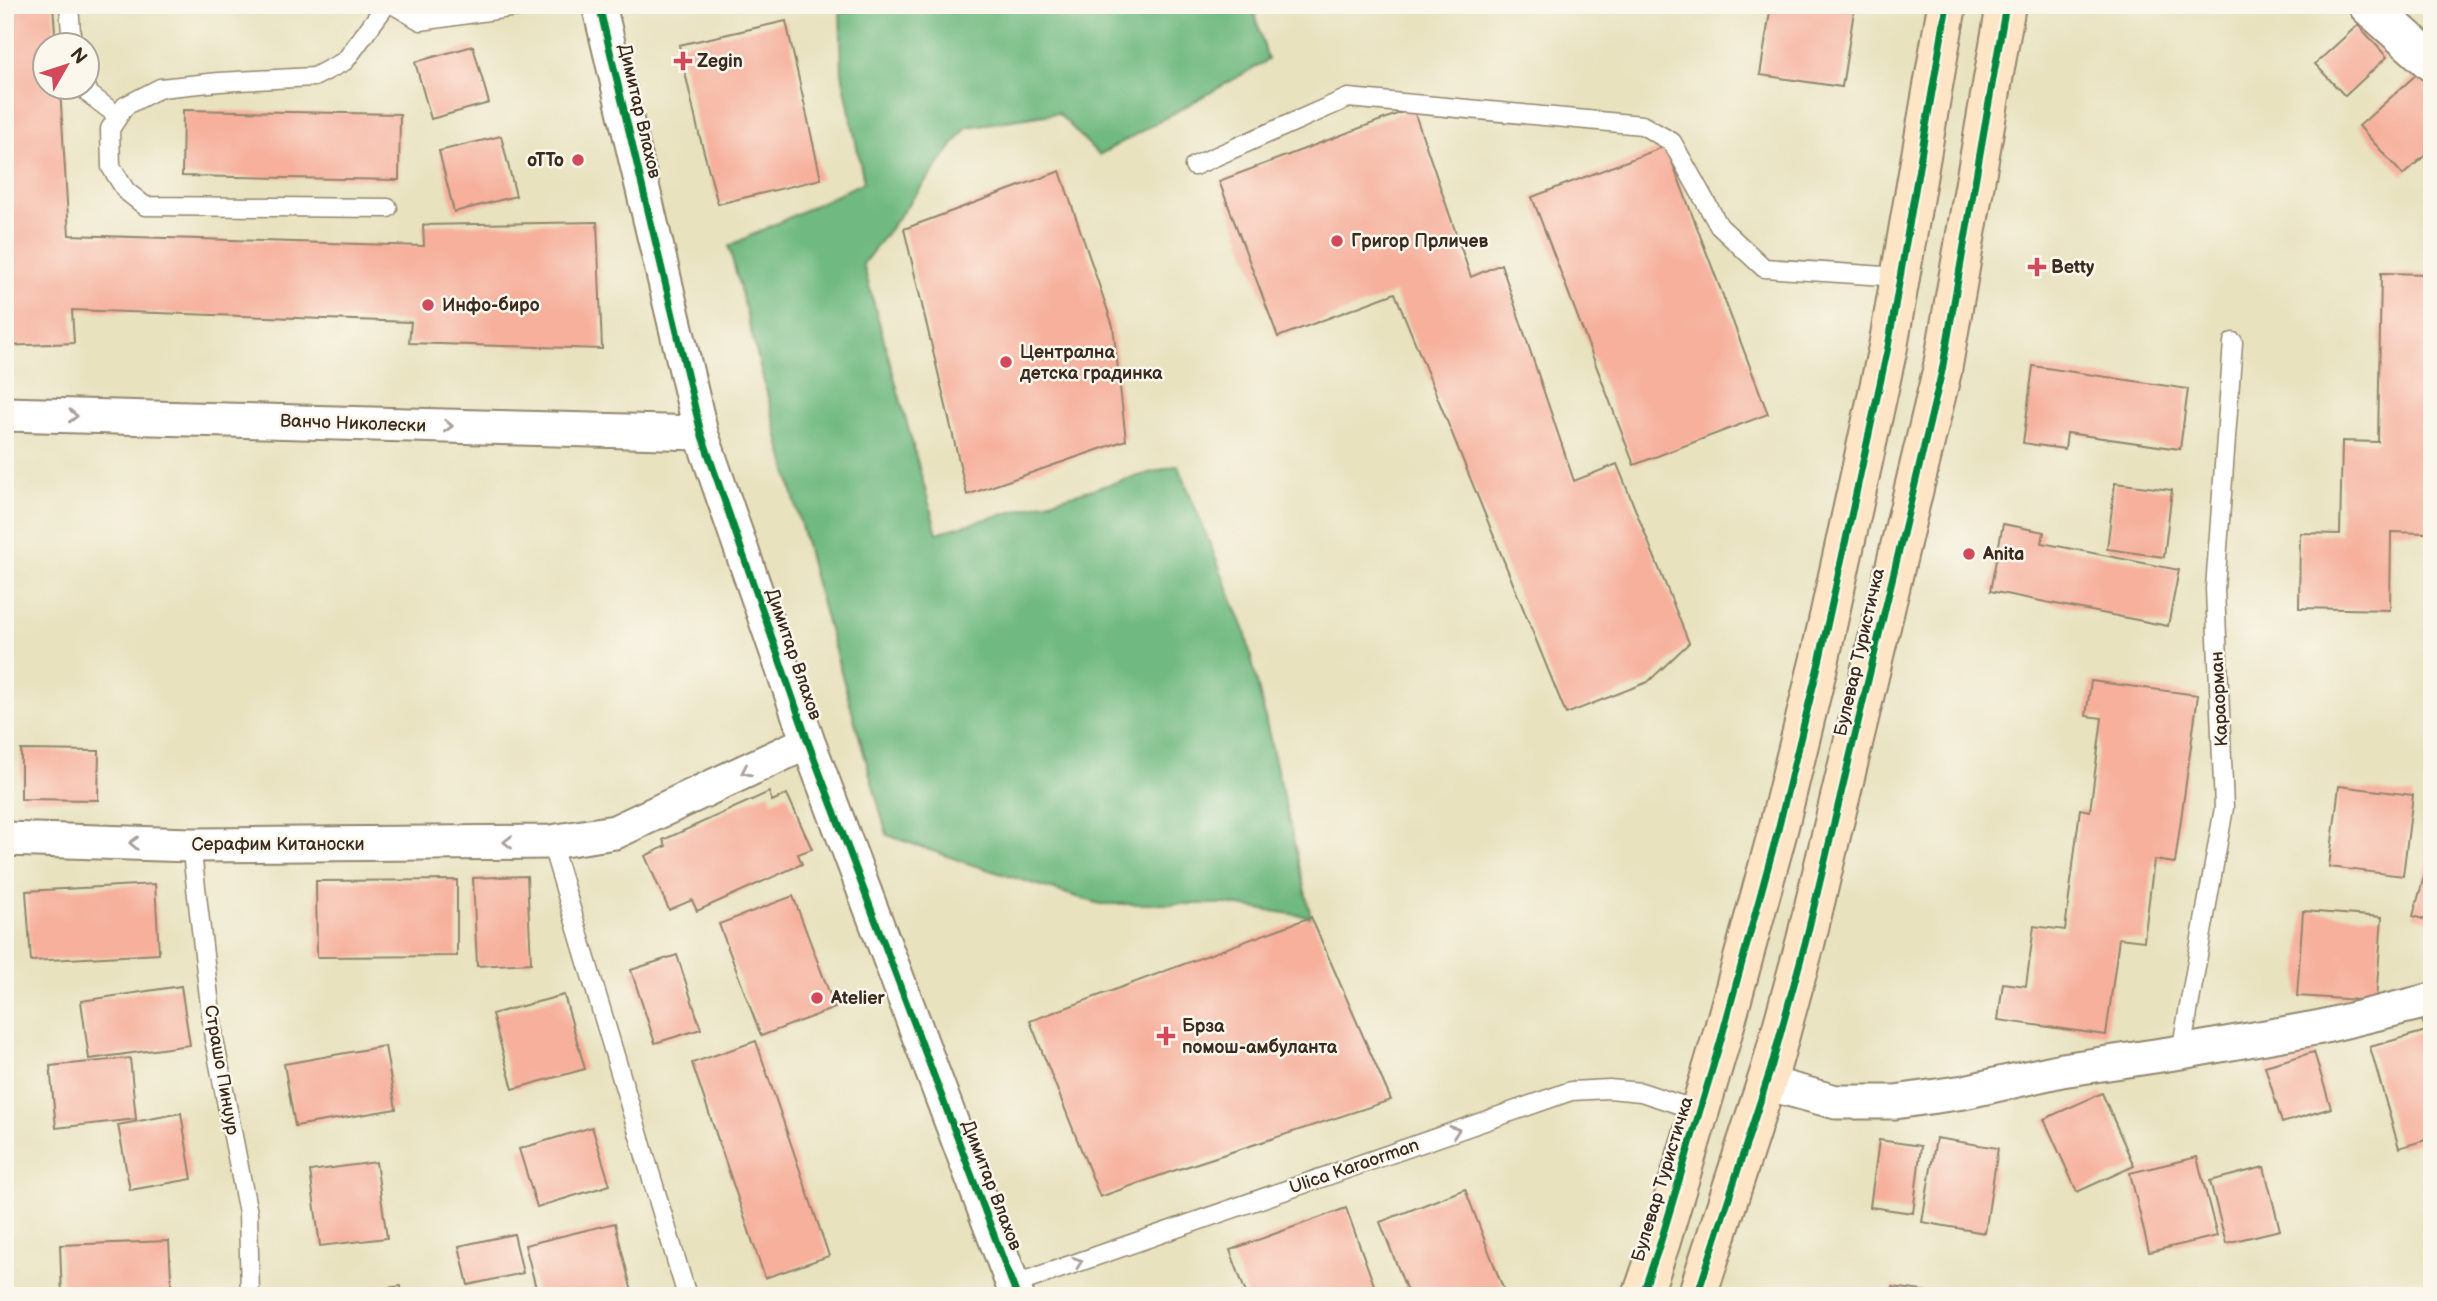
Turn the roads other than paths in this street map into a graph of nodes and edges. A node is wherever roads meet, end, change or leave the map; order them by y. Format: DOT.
graph roads {
  1 [pos="69,5"];
  2 [pos="386,5"];
  3 [pos="394,5"];
  4 [pos="530,5"];
  5 [pos="599,5"];
  6 [pos="1948,5"];
  7 [pos="2006,5"];
  8 [pos="2368,5"];
  9 [pos="71,32"];
  10 [pos="2432,62"];
  11 [pos="100,102"];
  12 [pos="118,116"];
  13 [pos="1194,166"];
  14 [pos="388,208"];
  15 [pos="1900,277"];
  16 [pos="2233,342"];
  17 [pos="5,414"];
  18 [pos="701,433"];
  19 [pos="808,742"];
  20 [pos="5,839"];
  21 [pos="551,842"];
  22 [pos="191,845"];
  23 [pos="2432,1000"];
  24 [pos="2181,1052"];
  25 [pos="1766,1083"];
  26 [pos="1699,1111"];
  27 [pos="1015,1290"];
  28 [pos="250,1296"];
  29 [pos="687,1296"];
  30 [pos="1642,1296"];
  31 [pos="1697,1296"];
  1 -- 9 [label="lane"];
  2 -- 12 [label="lane"];
  3 -- 4 [label="lane"];
  5 -- 18 [label="street, Димитар Влахов"];
  6 -- 15 [label="main road, Булевар Туристичка"];
  7 -- 25 [label="main road, Булевар Туристичка"];
  8 -- 10 [label="street"];
  11 -- 12 [label="lane"];
  12 -- 14 [label="lane"];
  13 -- 15 [label="lane"];
  15 -- 26 [label="main road, Булевар Туристичка"];
  16 -- 24 [label="lane, Караорман"];
  17 -- 18 [label="street, Ванчо Николески, one-way"];
  18 -- 19 [label="street, Димитар Влахов"];
  19 -- 21 [label="street, Серафим Китаноски, one-way"];
  19 -- 27 [label="street, Димитар Влахов"];
  22 -- 20 [label="street, Серафим Китаноски, one-way"];
  21 -- 22 [label="street, Серафим Китаноски, one-way"];
  21 -- 29 [label="lane"];
  22 -- 28 [label="lane, Страшо Пинџур"];
  23 -- 24 [label="street"];
  24 -- 25 [label="street"];
  25 -- 31 [label="main road, Булевар Туристичка"];
  27 -- 26 [label="lane, Ulica Karaorman, one-way"];
  26 -- 30 [label="main road, Булевар Туристичка"];
}
